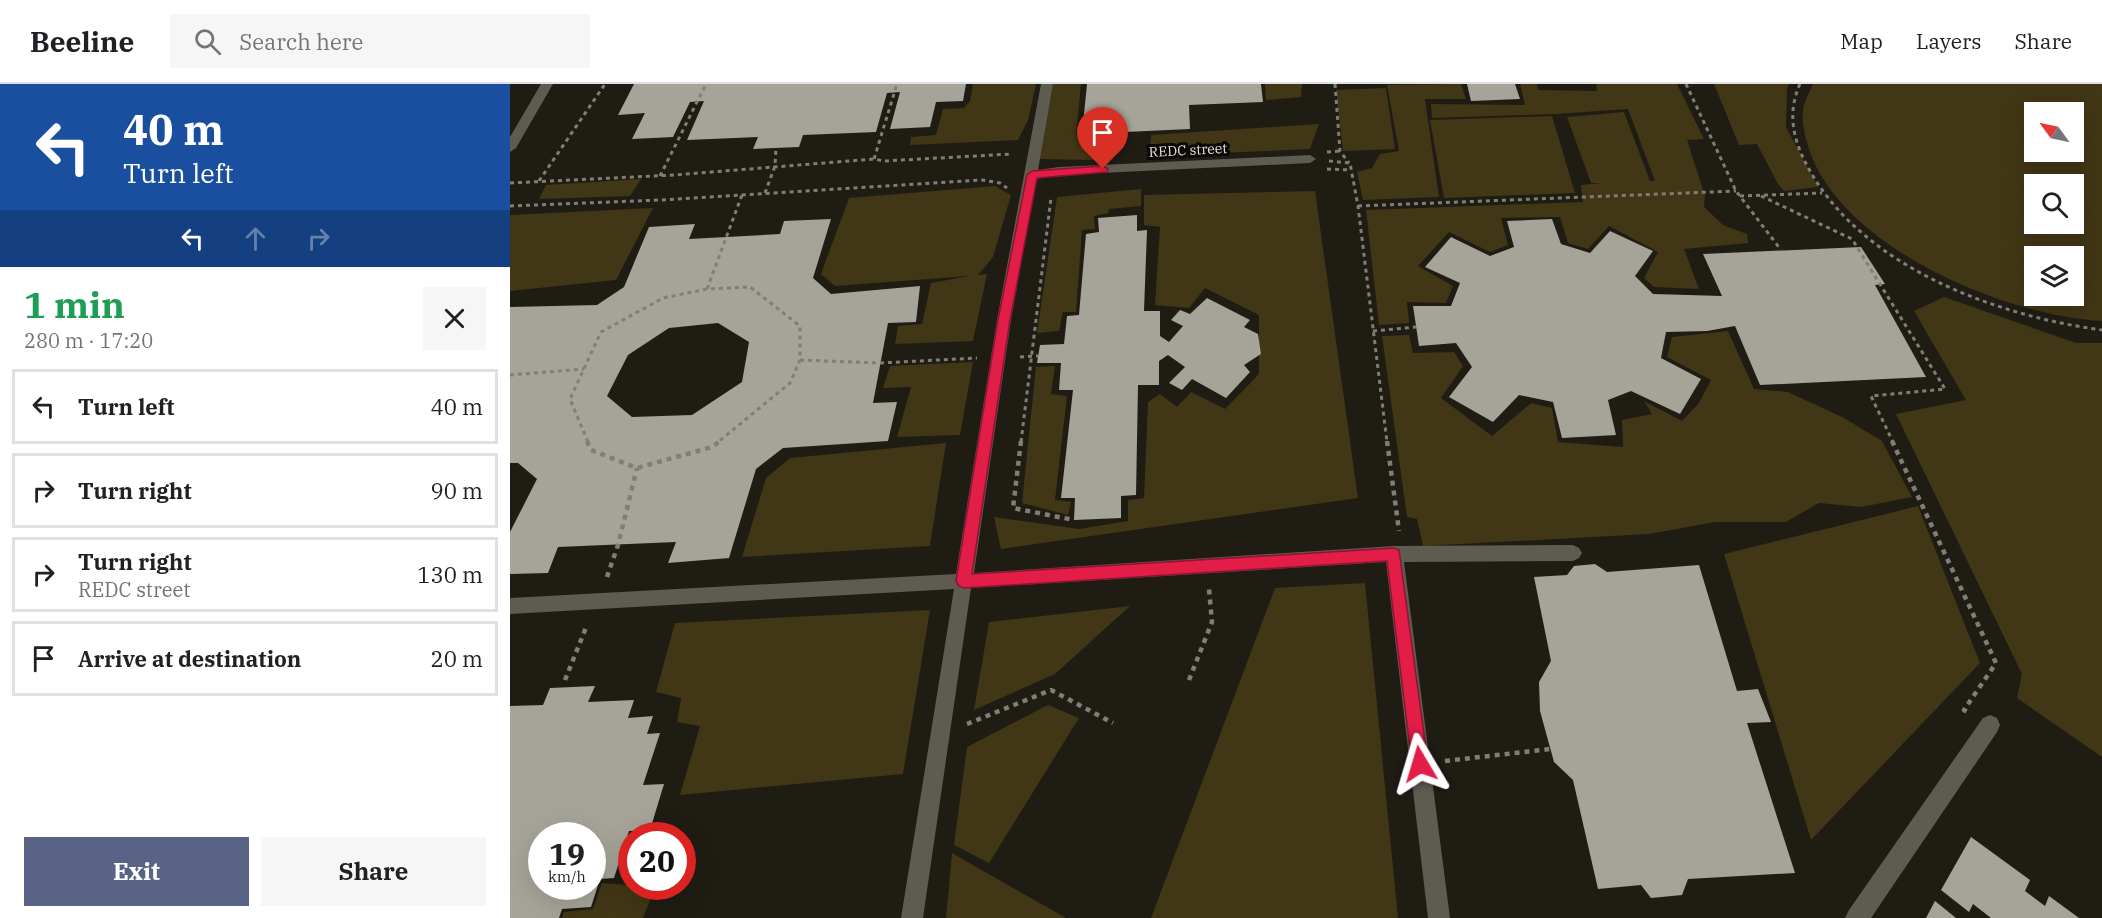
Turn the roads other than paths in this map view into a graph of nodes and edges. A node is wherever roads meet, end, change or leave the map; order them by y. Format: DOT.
graph roads {
  1 [pos="547,84"];
  2 [pos="1047,84"];
  3 [pos="510,148"];
  4 [pos="1310,159"];
  5 [pos="1032,175"];
  6 [pos="1573,553"];
  7 [pos="1398,554"];
  8 [pos="964,581"];
  9 [pos="510,606"];
  10 [pos="1990,725"];
  11 [pos="912,918"];
  12 [pos="1439,918"];
  13 [pos="1857,918"];
  1 -- 3 [label="lane"];
  2 -- 5 [label="lane"];
  4 -- 5 [label="lane, REDC street"];
  5 -- 8 [label="lane"];
  6 -- 7 [label="lane"];
  7 -- 8 [label="lane"];
  7 -- 12 [label="lane"];
  8 -- 9 [label="lane"];
  8 -- 11 [label="lane"];
  10 -- 13 [label="street"];
}
